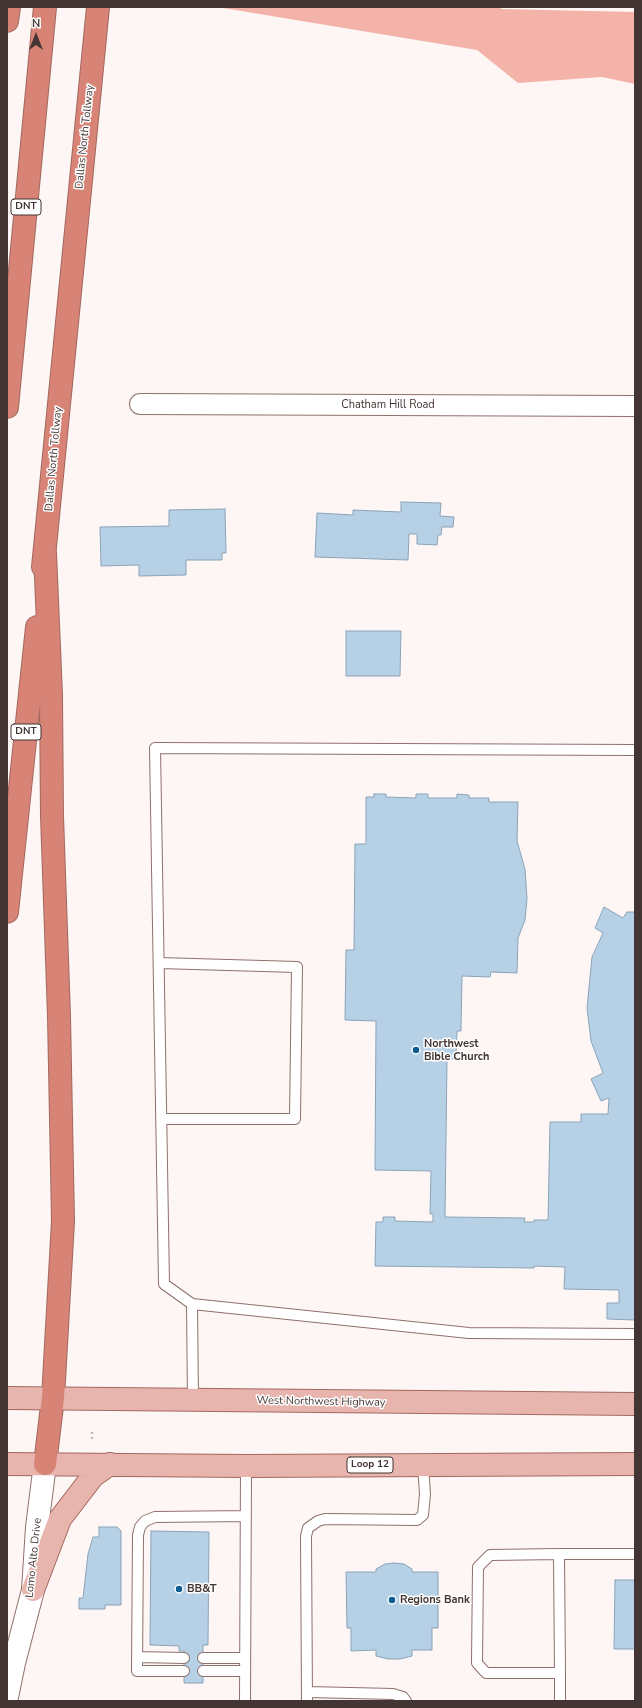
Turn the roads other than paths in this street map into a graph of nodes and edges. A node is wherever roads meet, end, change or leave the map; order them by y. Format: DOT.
graph roads {
  1 [pos="9,7"];
  2 [pos="45,7"];
  3 [pos="98,7"];
  4 [pos="7,21"];
  5 [pos="140,404"];
  6 [pos="635,406"];
  7 [pos="7,407"];
  8 [pos="45,553"];
  9 [pos="635,750"];
  10 [pos="7,912"];
  11 [pos="158,963"];
  12 [pos="161,1119"];
  13 [pos="192,1304"];
  14 [pos="635,1334"];
  15 [pos="17,1398"];
  16 [pos="53,1398"];
  17 [pos="193,1400"];
  18 [pos="635,1404"];
  19 [pos="13,1464"];
  20 [pos="44,1464"];
  21 [pos="110,1464"];
  22 [pos="635,1464"];
  23 [pos="423,1465"];
  24 [pos="246,1466"];
  25 [pos="246,1516"];
  26 [pos="559,1554"];
  27 [pos="635,1554"];
  28 [pos="33,1590"];
  29 [pos="137,1657"];
  30 [pos="184,1658"];
  31 [pos="204,1658"];
  32 [pos="245,1658"];
  33 [pos="184,1670"];
  34 [pos="204,1670"];
  35 [pos="245,1670"];
  36 [pos="560,1673"];
  37 [pos="7,1697"];
  38 [pos="307,1697"];
  39 [pos="245,1701"];
  40 [pos="406,1701"];
  41 [pos="560,1701"];
  1 -- 4 [label="highway"];
  2 -- 7 [label="highway, DNT"];
  3 -- 8 [label="highway, Dallas North Tollway / DNT"];
  5 -- 6 [label="street, Chatham Hill Road"];
  8 -- 10 [label="highway, Dallas North Tollway / DNT"];
  8 -- 16 [label="highway"];
  9 -- 11 [label="lane"];
  11 -- 12 [label="lane"];
  11 -- 12 [label="lane"];
  12 -- 13 [label="lane"];
  13 -- 14 [label="lane"];
  13 -- 17 [label="lane"];
  15 -- 16 [label="main road, West Northwest Highway"];
  16 -- 17 [label="main road, West Northwest Highway"];
  16 -- 20 [label="highway"];
  17 -- 18 [label="main road, West Northwest Highway"];
  19 -- 20 [label="main road, Loop 12"];
  20 -- 21 [label="main road, Loop 12"];
  20 -- 28 [label="main road, Lomo Alto Drive"];
  21 -- 24 [label="main road, Loop 12"];
  21 -- 28 [label="main road"];
  22 -- 23 [label="main road, Loop 12"];
  23 -- 24 [label="main road, Loop 12"];
  23 -- 38 [label="lane"];
  24 -- 25 [label="lane"];
  25 -- 29 [label="lane"];
  25 -- 32 [label="lane"];
  26 -- 27 [label="lane"];
  26 -- 36 [label="lane"];
  26 -- 36 [label="lane"];
  28 -- 37 [label="main road, Lomo Alto Drive"];
  29 -- 30 [label="lane"];
  29 -- 33 [label="lane"];
  31 -- 32 [label="lane"];
  32 -- 35 [label="lane"];
  34 -- 35 [label="lane"];
  35 -- 39 [label="lane"];
  36 -- 41 [label="lane"];
  38 -- 40 [label="lane"];
}
